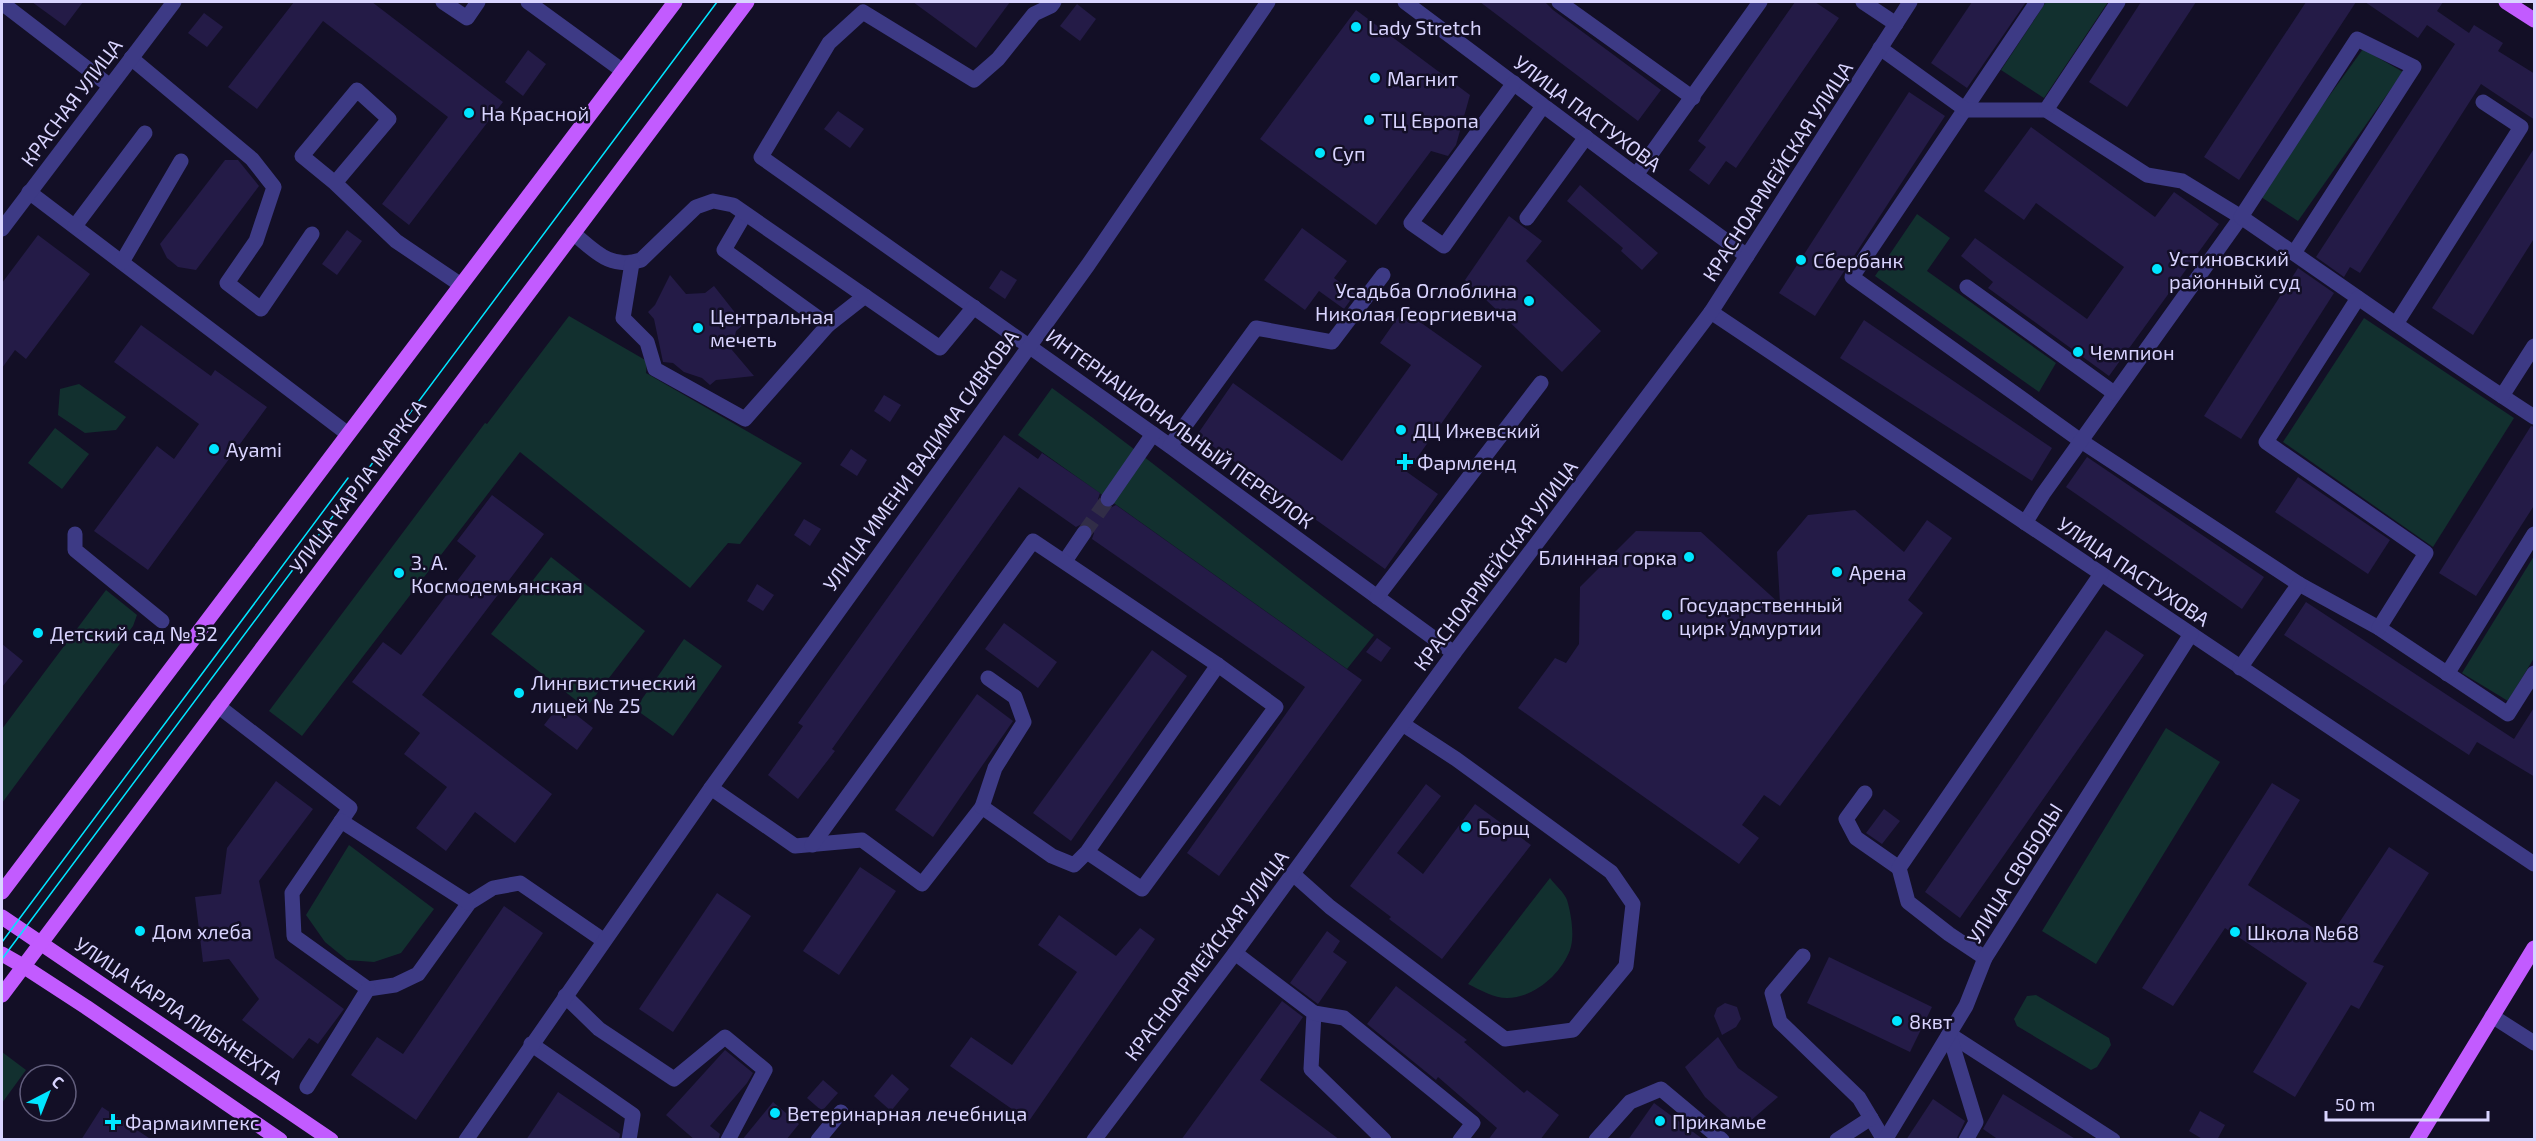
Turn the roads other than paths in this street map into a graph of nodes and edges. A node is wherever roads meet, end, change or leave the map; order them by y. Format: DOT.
graph roads {
  1 [pos="174,2"];
  2 [pos="442,2"];
  3 [pos="478,2"];
  4 [pos="528,2"];
  5 [pos="675,2"];
  6 [pos="747,2"];
  7 [pos="1054,2"];
  8 [pos="1268,2"];
  9 [pos="1405,2"];
  10 [pos="1559,2"];
  11 [pos="1760,2"];
  12 [pos="1863,2"];
  13 [pos="1910,2"];
  14 [pos="2037,2"];
  15 [pos="2118,2"];
  16 [pos="2506,2"];
  17 [pos="2,3"];
  18 [pos="2535,20"];
  19 [pos="1896,24"];
  20 [pos="1880,48"];
  21 [pos="131,58"];
  22 [pos="623,70"];
  23 [pos="1514,83"];
  24 [pos="110,86"];
  25 [pos="1693,98"];
  26 [pos="2483,102"];
  27 [pos="1544,105"];
  28 [pos="1966,110"];
  29 [pos="2046,110"];
  30 [pos="145,133"];
  31 [pos="1586,137"];
  32 [pos="181,161"];
  33 [pos="1636,175"];
  34 [pos="334,183"];
  35 [pos="29,192"];
  36 [pos="745,214"];
  37 [pos="1527,218"];
  38 [pos="2241,218"];
  39 [pos="75,226"];
  40 [pos="2,229"];
  41 [pos="573,233"];
  42 [pos="312,234"];
  43 [pos="2294,253"];
  44 [pos="1748,256"];
  45 [pos="122,262"];
  46 [pos="632,262"];
  47 [pos="1383,275"];
  48 [pos="461,285"];
  49 [pos="1967,286"];
  50 [pos="865,296"];
  51 [pos="2358,298"];
  52 [pos="974,307"];
  53 [pos="1711,312"];
  54 [pos="2396,324"];
  55 [pos="828,325"];
  56 [pos="1028,345"];
  57 [pos="2535,346"];
  58 [pos="1541,383"];
  59 [pos="2114,393"];
  60 [pos="2502,396"];
  61 [pos="2535,417"];
  62 [pos="348,434"];
  63 [pos="1153,434"];
  64 [pos="2080,441"];
  65 [pos="1170,446"];
  66 [pos="1108,499"];
  67 [pos="2025,523"];
  68 [pos="1084,533"];
  69 [pos="75,534"];
  70 [pos="2535,534"];
  71 [pos="1065,561"];
  72 [pos="2101,574"];
  73 [pos="2299,584"];
  74 [pos="1377,597"];
  75 [pos="162,621"];
  76 [pos="2379,628"];
  77 [pos="2191,634"];
  78 [pos="1454,653"];
  79 [pos="1218,665"];
  80 [pos="2240,668"];
  81 [pos="2535,673"];
  82 [pos="2447,674"];
  83 [pos="987,678"];
  84 [pos="218,706"];
  85 [pos="1404,725"];
  86 [pos="711,788"];
  87 [pos="1865,793"];
  88 [pos="982,807"];
  89 [pos="341,821"];
  90 [pos="812,845"];
  91 [pos="1087,852"];
  92 [pos="2535,864"];
  93 [pos="1899,868"];
  94 [pos="1293,874"];
  95 [pos="2,892"];
  96 [pos="469,903"];
  97 [pos="2,917"];
  98 [pos="603,940"];
  99 [pos="40,942"];
  100 [pos="2535,948"];
  101 [pos="1235,953"];
  102 [pos="2,954"];
  103 [pos="1803,956"];
  104 [pos="1985,958"];
  105 [pos="23,966"];
  106 [pos="368,989"];
  107 [pos="2,995"];
  108 [pos="564,996"];
  109 [pos="1314,1013"];
  110 [pos="2492,1016"];
  111 [pos="1949,1034"];
  112 [pos="2535,1043"];
  113 [pos="531,1044"];
  114 [pos="307,1086"];
  115 [pos="841,1112"];
  116 [pos="1871,1118"];
  117 [pos="280,1140"];
  118 [pos="332,1140"];
  119 [pos="466,1140"];
  120 [pos="629,1140"];
  121 [pos="728,1140"];
  122 [pos="818,1140"];
  123 [pos="1094,1140"];
  124 [pos="1384,1140"];
  125 [pos="1460,1140"];
  126 [pos="1596,1140"];
  127 [pos="1722,1140"];
  128 [pos="1837,1140"];
  129 [pos="1885,1140"];
  130 [pos="1966,1140"];
  131 [pos="2114,1140"];
  132 [pos="2417,1140"];
  1 -- 21 [label="street, КРАСНАЯ УЛИЦА"];
  2 -- 3 [label="street"];
  4 -- 22 [label="street"];
  5 -- 22 [label="main road, УЛИЦА КАРЛА МАРКСА"];
  6 -- 41 [label="main road, УЛИЦА КАРЛА МАРКСА"];
  7 -- 52 [label="street, ИНТЕРНАЦИОНАЛЬНЫЙ ПЕРЕУЛОК"];
  8 -- 56 [label="street, УЛИЦА ИМЕНИ ВАДИМА СИВКОВА"];
  9 -- 23 [label="street, УЛИЦА ПАСТУХОВА"];
  10 -- 25 [label="street"];
  11 -- 25 [label="street"];
  12 -- 19 [label="street"];
  13 -- 19 [label="street, КРАСНОАРМЕЙСКАЯ УЛИЦА"];
  14 -- 28 [label="street"];
  15 -- 29 [label="street"];
  16 -- 18 [label="main road"];
  17 -- 24 [label="street"];
  19 -- 20 [label="street, КРАСНОАРМЕЙСКАЯ УЛИЦА"];
  20 -- 28 [label="street"];
  20 -- 44 [label="street, КРАСНОАРМЕЙСКАЯ УЛИЦА"];
  21 -- 24 [label="street, КРАСНАЯ УЛИЦА"];
  21 -- 42 [label="street"];
  22 -- 48 [label="main road, УЛИЦА КАРЛА МАРКСА"];
  23 -- 27 [label="street, УЛИЦА ПАСТУХОВА"];
  23 -- 27 [label="street"];
  24 -- 35 [label="street, КРАСНАЯ УЛИЦА"];
  25 -- 33 [label="street"];
  26 -- 54 [label="street"];
  27 -- 31 [label="street, УЛИЦА ПАСТУХОВА"];
  28 -- 29 [label="street"];
  28 -- 64 [label="street"];
  29 -- 38 [label="street"];
  30 -- 39 [label="street"];
  31 -- 33 [label="street, УЛИЦА ПАСТУХОВА"];
  31 -- 37 [label="street"];
  32 -- 45 [label="street"];
  33 -- 44 [label="street, УЛИЦА ПАСТУХОВА"];
  34 -- 34 [label="street"];
  34 -- 48 [label="street"];
  35 -- 39 [label="street"];
  35 -- 40 [label="street, КРАСНАЯ УЛИЦА"];
  36 -- 46 [label="street"];
  36 -- 50 [label="street"];
  36 -- 55 [label="street"];
  38 -- 43 [label="street"];
  38 -- 43 [label="street"];
  38 -- 59 [label="street"];
  39 -- 45 [label="street"];
  41 -- 46 [label="street"];
  41 -- 84 [label="main road, УЛИЦА КАРЛА МАРКСА"];
  43 -- 51 [label="street"];
  44 -- 53 [label="street, КРАСНОАРМЕЙСКАЯ УЛИЦА"];
  45 -- 62 [label="street"];
  46 -- 55 [label="street"];
  47 -- 65 [label="street"];
  48 -- 62 [label="main road, УЛИЦА КАРЛА МАРКСА"];
  49 -- 59 [label="street"];
  50 -- 52 [label="street"];
  50 -- 55 [label="street"];
  51 -- 54 [label="street"];
  51 -- 76 [label="street"];
  52 -- 56 [label="street, ИНТЕРНАЦИОНАЛЬНЫЙ ПЕРЕУЛОК"];
  53 -- 67 [label="street, УЛИЦА ПАСТУХОВА"];
  53 -- 78 [label="street, КРАСНОАРМЕЙСКАЯ УЛИЦА"];
  54 -- 60 [label="street"];
  56 -- 63 [label="street, ИНТЕРНАЦИОНАЛЬНЫЙ ПЕРЕУЛОК"];
  56 -- 86 [label="street, УЛИЦА ИМЕНИ ВАДИМА СИВКОВА"];
  57 -- 60 [label="street"];
  58 -- 74 [label="street"];
  59 -- 64 [label="street"];
  60 -- 61 [label="street"];
  62 -- 95 [label="main road, УЛИЦА КАРЛА МАРКСА"];
  63 -- 65 [label="street, ИНТЕРНАЦИОНАЛЬНЫЙ ПЕРЕУЛОК"];
  63 -- 66 [label="street"];
  64 -- 67 [label="street"];
  64 -- 73 [label="street"];
  65 -- 74 [label="street, ИНТЕРНАЦИОНАЛЬНЫЙ ПЕРЕУЛОК"];
  67 -- 72 [label="street, УЛИЦА ПАСТУХОВА"];
  68 -- 71 [label="street"];
  69 -- 75 [label="street"];
  70 -- 82 [label="street"];
  71 -- 79 [label="street"];
  71 -- 90 [label="street"];
  72 -- 77 [label="street, УЛИЦА ПАСТУХОВА"];
  72 -- 93 [label="street"];
  73 -- 76 [label="street"];
  73 -- 80 [label="street"];
  74 -- 78 [label="street, ИНТЕРНАЦИОНАЛЬНЫЙ ПЕРЕУЛОК"];
  76 -- 82 [label="street"];
  77 -- 80 [label="street, УЛИЦА ПАСТУХОВА"];
  77 -- 104 [label="street, УЛИЦА СВОБОДЫ"];
  78 -- 85 [label="street, КРАСНОАРМЕЙСКАЯ УЛИЦА"];
  79 -- 91 [label="street"];
  79 -- 91 [label="street"];
  80 -- 92 [label="street, УЛИЦА ПАСТУХОВА"];
  81 -- 82 [label="street"];
  83 -- 88 [label="street"];
  84 -- 89 [label="street"];
  84 -- 99 [label="main road, УЛИЦА КАРЛА МАРКСА"];
  85 -- 94 [label="street, КРАСНОАРМЕЙСКАЯ УЛИЦА"];
  85 -- 94 [label="street"];
  86 -- 90 [label="street"];
  86 -- 98 [label="street, УЛИЦА ИМЕНИ ВАДИМА СИВКОВА"];
  87 -- 93 [label="street"];
  88 -- 90 [label="street"];
  88 -- 91 [label="street"];
  89 -- 96 [label="street"];
  89 -- 106 [label="street"];
  93 -- 104 [label="street"];
  94 -- 101 [label="street, КРАСНОАРМЕЙСКАЯ УЛИЦА"];
  96 -- 98 [label="street"];
  96 -- 106 [label="street"];
  97 -- 99 [label="main road, УЛИЦА КАРЛА ЛИБКНЕХТА"];
  98 -- 108 [label="street, УЛИЦА ИМЕНИ ВАДИМА СИВКОВА"];
  99 -- 105 [label="main road, УЛИЦА КАРЛА МАРКСА"];
  99 -- 118 [label="main road, УЛИЦА КАРЛА ЛИБКНЕХТА"];
  100 -- 110 [label="main road"];
  101 -- 109 [label="street"];
  101 -- 123 [label="street, КРАСНОАРМЕЙСКАЯ УЛИЦА"];
  102 -- 105 [label="main road"];
  103 -- 116 [label="street"];
  104 -- 111 [label="street, УЛИЦА СВОБОДЫ"];
  105 -- 107 [label="main road, УЛИЦА КАРЛА МАРКСА"];
  105 -- 117 [label="main road"];
  106 -- 114 [label="street"];
  108 -- 113 [label="street, УЛИЦА ИМЕНИ ВАДИМА СИВКОВА"];
  108 -- 121 [label="street"];
  109 -- 124 [label="street"];
  109 -- 125 [label="street"];
  110 -- 112 [label="street"];
  110 -- 132 [label="main road"];
  111 -- 129 [label="street, УЛИЦА СВОБОДЫ"];
  111 -- 130 [label="street"];
  111 -- 131 [label="street"];
  113 -- 119 [label="street, УЛИЦА ИМЕНИ ВАДИМА СИВКОВА"];
  113 -- 120 [label="street"];
  115 -- 122 [label="street"];
  116 -- 128 [label="street"];
  116 -- 129 [label="street"];
  126 -- 127 [label="street"];
}
